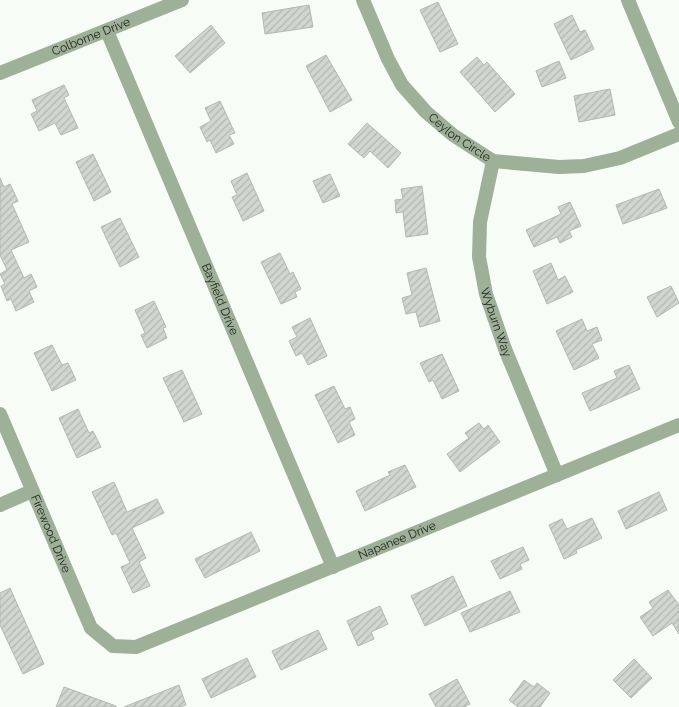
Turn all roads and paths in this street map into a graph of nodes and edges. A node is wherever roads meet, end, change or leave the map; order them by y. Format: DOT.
graph roads {
  1 [pos="182,0"];
  2 [pos="363,0"];
  3 [pos="628,0"];
  4 [pos="107,31"];
  5 [pos="0,73"];
  6 [pos="679,122"];
  7 [pos="679,134"];
  8 [pos="493,161"];
  9 [pos="0,414"];
  10 [pos="679,425"];
  11 [pos="557,475"];
  12 [pos="32,491"];
  13 [pos="0,505"];
  14 [pos="333,567"];
  15 [pos="113,646"];
  1 -- 4 [label="street, Colborne Drive"];
  2 -- 8 [label="street, Ceylon Circle"];
  3 -- 6 [label="street"];
  4 -- 5 [label="street, Colborne Drive"];
  4 -- 14 [label="street, Bayfield Drive"];
  7 -- 8 [label="street, Ceylon Circle"];
  8 -- 11 [label="street, Wyburn Way"];
  9 -- 12 [label="street, Firewood Drive"];
  10 -- 11 [label="street, Napanee Drive"];
  11 -- 14 [label="street, Napanee Drive"];
  12 -- 13 [label="street"];
  12 -- 15 [label="street, Firewood Drive"];
  14 -- 15 [label="street, Napanee Drive"];
}
